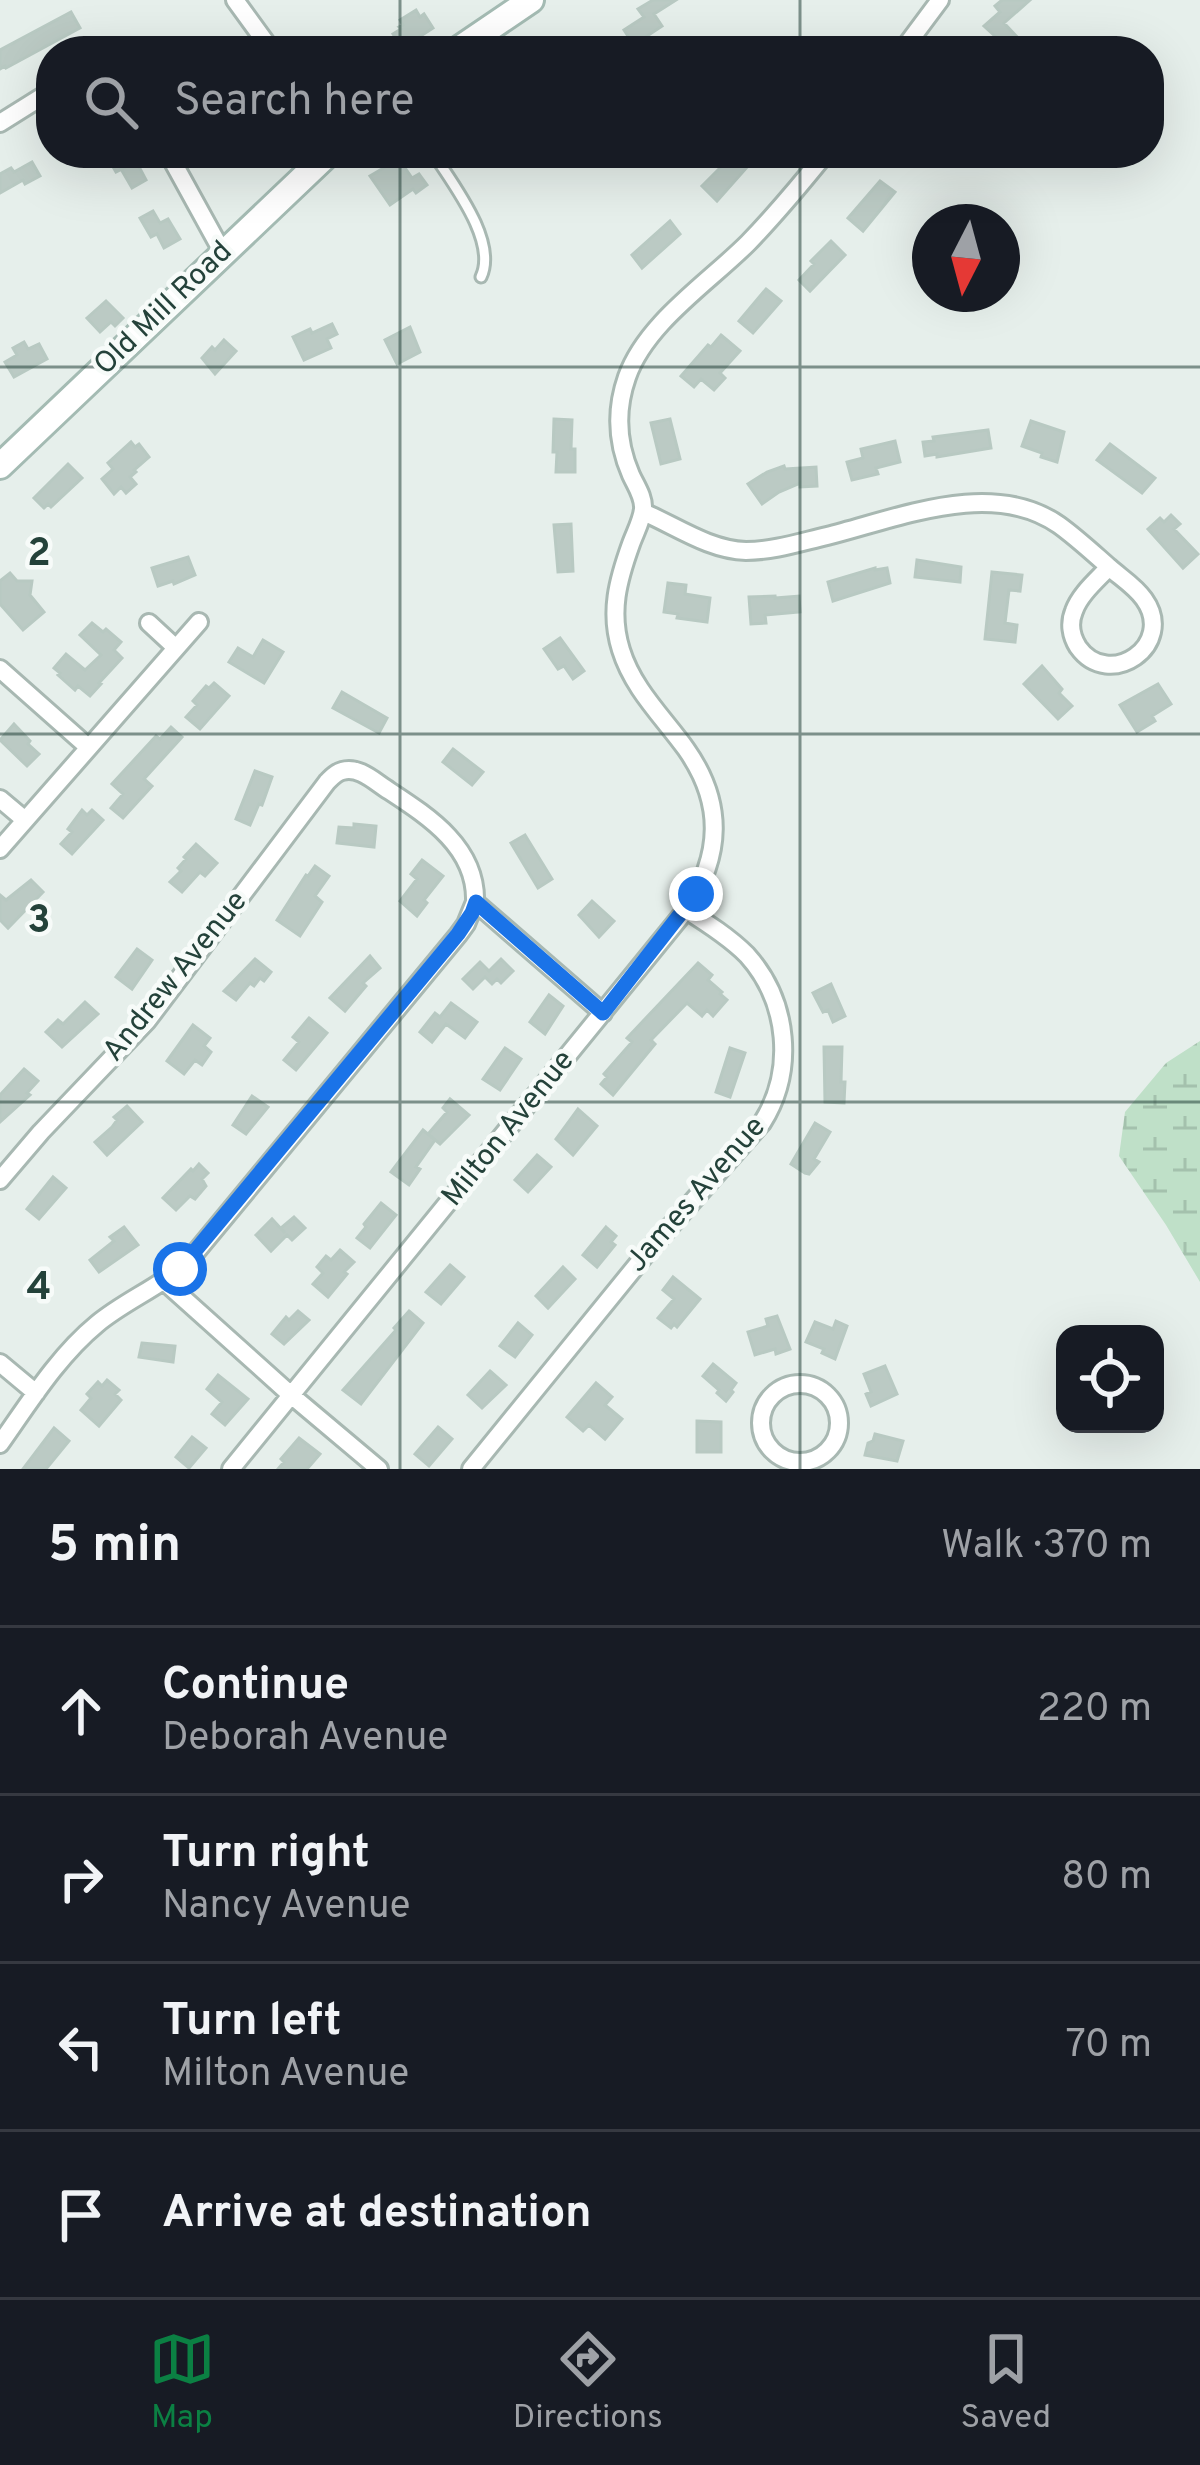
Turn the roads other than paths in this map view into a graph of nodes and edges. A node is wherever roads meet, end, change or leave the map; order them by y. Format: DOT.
graph roads {
  1 [pos="235,0"];
  2 [pos="531,0"];
  3 [pos="940,0"];
  4 [pos="261,36"];
  5 [pos="478,36"];
  6 [pos="913,36"];
  7 [pos="36,100"];
  8 [pos="0,123"];
  9 [pos="176,168"];
  10 [pos="312,168"];
  11 [pos="442,168"];
  12 [pos="814,168"];
  13 [pos="223,253"];
  14 [pos="481,277"];
  15 [pos="0,466"];
  16 [pos="643,512"];
  17 [pos="1109,567"];
  18 [pos="199,622"];
  19 [pos="148,623"];
  20 [pos="176,649"];
  21 [pos="0,669"];
  22 [pos="88,747"];
  23 [pos="0,799"];
  24 [pos="25,820"];
  25 [pos="0,849"];
  26 [pos="476,902"];
  27 [pos="686,910"];
  28 [pos="603,1013"];
  29 [pos="0,1180"];
  30 [pos="164,1281"];
  31 [pos="0,1363"];
  32 [pos="36,1393"];
  33 [pos="291,1395"];
  34 [pos="0,1444"];
  35 [pos="801,1465"];
  36 [pos="231,1469"];
  37 [pos="379,1469"];
  38 [pos="471,1469"];
  1 -- 4 [label="street"];
  2 -- 5 [label="street"];
  3 -- 6 [label="street"];
  7 -- 8 [label="street"];
  9 -- 13 [label="street"];
  10 -- 13 [label="street, Old Mill Road"];
  11 -- 14 [label="lane"];
  12 -- 16 [label="street"];
  13 -- 15 [label="street, Old Mill Road"];
  16 -- 17 [label="street"];
  16 -- 27 [label="street, Milton Avenue"];
  17 -- 17 [label="street"];
  18 -- 20 [label="street"];
  19 -- 20 [label="street"];
  20 -- 22 [label="street"];
  21 -- 22 [label="street"];
  22 -- 24 [label="street"];
  23 -- 24 [label="street"];
  24 -- 25 [label="street"];
  26 -- 28 [label="street"];
  26 -- 29 [label="street, Andrew Avenue"];
  26 -- 30 [label="street"];
  27 -- 28 [label="street, Milton Avenue"];
  27 -- 38 [label="street, James Avenue"];
  28 -- 33 [label="street, Milton Avenue"];
  30 -- 32 [label="street"];
  30 -- 33 [label="street"];
  31 -- 32 [label="street"];
  32 -- 34 [label="street"];
  33 -- 36 [label="street, Milton Avenue"];
  33 -- 37 [label="street"];
  35 -- 35 [label="street"];
}
